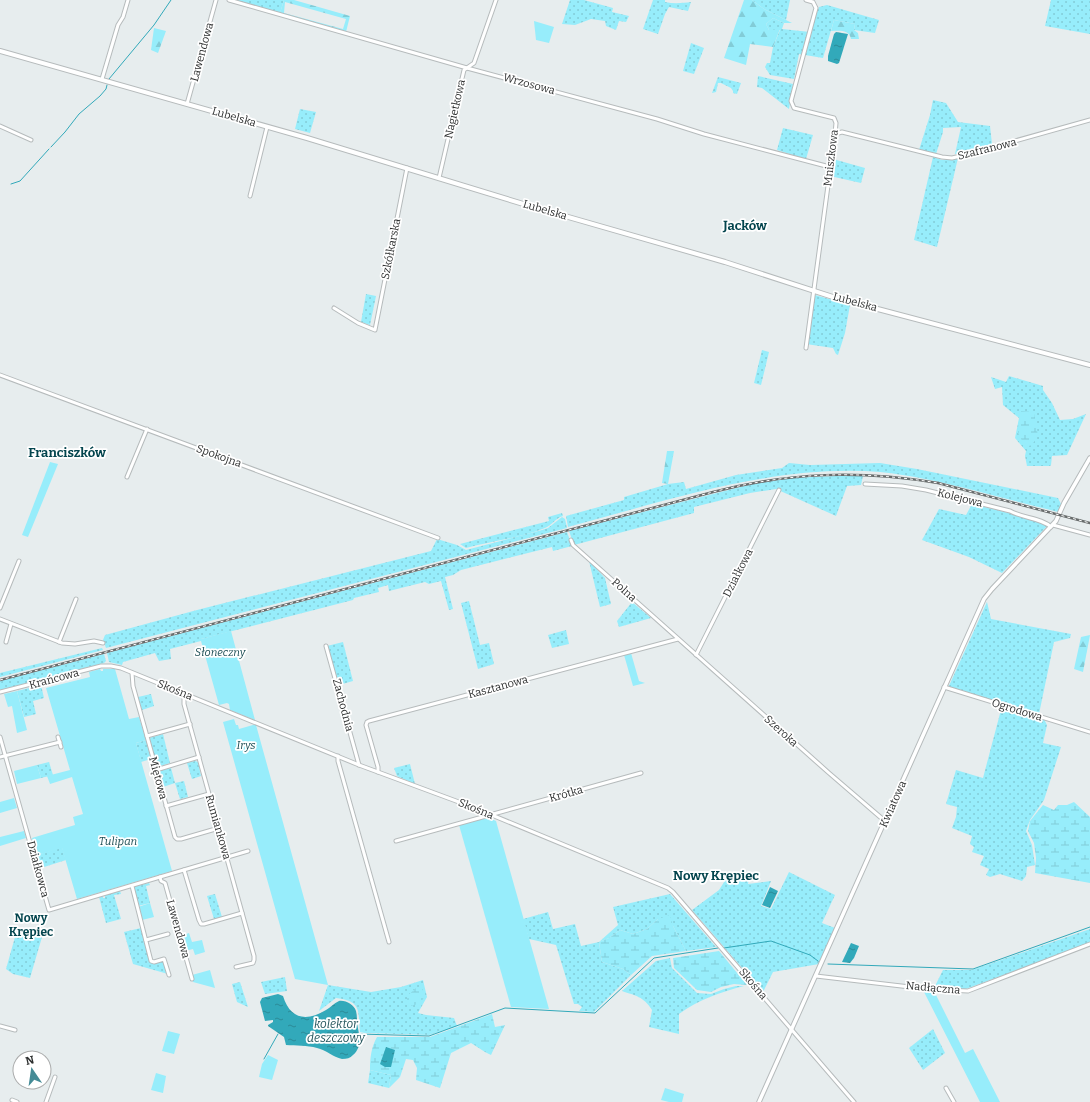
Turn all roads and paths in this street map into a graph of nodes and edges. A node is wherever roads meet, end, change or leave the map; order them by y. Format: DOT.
graph roads {
  1 [pos="128,0"];
  2 [pos="216,0"];
  3 [pos="228,0"];
  4 [pos="496,0"];
  5 [pos="806,0"];
  6 [pos="0,51"];
  7 [pos="468,68"];
  8 [pos="102,80"];
  9 [pos="187,104"];
  10 [pos="1090,120"];
  11 [pos="0,126"];
  12 [pos="268,127"];
  13 [pos="835,134"];
  14 [pos="31,140"];
  15 [pos="830,167"];
  16 [pos="407,168"];
  17 [pos="440,178"];
  18 [pos="250,196"];
  19 [pos="814,290"];
  20 [pos="334,308"];
  21 [pos="806,348"];
  22 [pos="1090,365"];
  23 [pos="0,375"];
  24 [pos="147,429"];
  25 [pos="1090,458"];
  26 [pos="127,477"];
  27 [pos="865,484"];
  28 [pos="779,490"];
  29 [pos="1052,526"];
  30 [pos="1090,535"];
  31 [pos="438,538"];
  32 [pos="571,540"];
  33 [pos="19,561"];
  34 [pos="76,599"];
  35 [pos="0,608"];
  36 [pos="0,619"];
  37 [pos="11,624"];
  38 [pos="678,639"];
  39 [pos="6,642"];
  40 [pos="59,642"];
  41 [pos="103,643"];
  42 [pos="326,646"];
  43 [pos="696,655"];
  44 [pos="108,666"];
  45 [pos="132,673"];
  46 [pos="944,687"];
  47 [pos="0,692"];
  48 [pos="184,694"];
  49 [pos="190,724"];
  50 [pos="1090,732"];
  51 [pos="147,736"];
  52 [pos="0,737"];
  53 [pos="58,737"];
  54 [pos="60,742"];
  55 [pos="61,747"];
  56 [pos="6,756"];
  57 [pos="338,756"];
  58 [pos="199,757"];
  59 [pos="0,758"];
  60 [pos="359,765"];
  61 [pos="156,770"];
  62 [pos="378,772"];
  63 [pos="641,773"];
  64 [pos="209,794"];
  65 [pos="166,806"];
  66 [pos="490,815"];
  67 [pos="886,822"];
  68 [pos="219,828"];
  69 [pos="396,841"];
  70 [pos="248,851"];
  71 [pos="227,857"];
  72 [pos="184,870"];
  73 [pos="161,879"];
  74 [pos="132,886"];
  75 [pos="242,913"];
  76 [pos="168,934"];
  77 [pos="146,940"];
  78 [pos="389,942"];
  79 [pos="1090,944"];
  80 [pos="236,967"];
  81 [pos="168,975"];
  82 [pos="816,976"];
  83 [pos="192,979"];
  84 [pos="0,1026"];
  85 [pos="792,1029"];
  86 [pos="15,1030"];
  87 [pos="56,1077"];
  88 [pos="946,1088"];
  89 [pos="12,1100"];
  90 [pos="17,1102"];
  91 [pos="46,1102"];
  92 [pos="759,1102"];
  93 [pos="854,1102"];
  94 [pos="954,1102"];
  1 -- 8 [label="street"];
  2 -- 9 [label="street, Lawendowa"];
  3 -- 7 [label="street, Wrzosowa"];
  4 -- 7 [label="street, Nagietkowa"];
  5 -- 13 [label="street, Mniszkowa"];
  6 -- 8 [label="main road, Lubelska"];
  7 -- 15 [label="street, Wrzosowa"];
  7 -- 17 [label="street, Nagietkowa"];
  8 -- 9 [label="main road, Lubelska"];
  9 -- 12 [label="main road, Lubelska"];
  10 -- 13 [label="street, Szafranowa"];
  11 -- 14 [label="street"];
  12 -- 16 [label="main road, Lubelska"];
  12 -- 18 [label="street"];
  13 -- 15 [label="street, Mniszkowa"];
  15 -- 19 [label="street, Mniszkowa"];
  16 -- 17 [label="main road, Lubelska"];
  16 -- 20 [label="street, Szkółkarska"];
  17 -- 19 [label="main road, Lubelska"];
  19 -- 21 [label="street, Mniszkowa"];
  19 -- 22 [label="main road, Lubelska"];
  23 -- 24 [label="street, Spokojna"];
  24 -- 26 [label="street"];
  24 -- 31 [label="street, Spokojna"];
  25 -- 29 [label="street, Kwiatowa"];
  27 -- 29 [label="street, Kolejowa"];
  28 -- 43 [label="street, Działkowa"];
  29 -- 30 [label="street, Kolejowa"];
  29 -- 46 [label="street, Kwiatowa"];
  32 -- 38 [label="street, Polna"];
  33 -- 35 [label="street"];
  34 -- 40 [label="street"];
  36 -- 37 [label="street"];
  37 -- 39 [label="street"];
  37 -- 40 [label="street"];
  38 -- 43 [label="street, Szeroka"];
  38 -- 62 [label="street, Kasztanowa"];
  40 -- 41 [label="street"];
  42 -- 60 [label="street, Zachodnia"];
  43 -- 67 [label="street, Szeroka"];
  44 -- 45 [label="street, Skośna"];
  44 -- 47 [label="street, Krańcowa"];
  45 -- 48 [label="street, Skośna"];
  45 -- 51 [label="street, Miętowa"];
  46 -- 50 [label="street, Ogrodowa"];
  46 -- 67 [label="street, Kwiatowa"];
  48 -- 49 [label="street, Rumiankowa"];
  48 -- 57 [label="street, Skośna"];
  49 -- 51 [label="street"];
  49 -- 58 [label="street, Rumiankowa"];
  51 -- 61 [label="street, Miętowa"];
  52 -- 56 [label="street, Działkowca"];
  53 -- 54 [label="street"];
  54 -- 55 [label="street"];
  54 -- 56 [label="street"];
  56 -- 59 [label="street"];
  56 -- 74 [label="street, Działkowca"];
  57 -- 60 [label="street, Skośna"];
  57 -- 78 [label="street"];
  58 -- 61 [label="street"];
  58 -- 64 [label="street, Rumiankowa"];
  60 -- 62 [label="street, Skośna"];
  61 -- 65 [label="street, Miętowa"];
  62 -- 66 [label="street, Skośna"];
  63 -- 66 [label="street, Krótka"];
  64 -- 65 [label="street"];
  64 -- 68 [label="street, Rumiankowa"];
  65 -- 68 [label="street, Miętowa"];
  66 -- 69 [label="street"];
  66 -- 85 [label="street, Skośna"];
  67 -- 82 [label="street, Kwiatowa"];
  68 -- 71 [label="street, Rumiankowa"];
  70 -- 71 [label="street"];
  71 -- 72 [label="street"];
  71 -- 75 [label="street, Rumiankowa"];
  72 -- 73 [label="street, Działkowca"];
  72 -- 75 [label="street"];
  73 -- 74 [label="street, Działkowca"];
  73 -- 83 [label="street, Lawendowa"];
  74 -- 77 [label="street"];
  75 -- 80 [label="street, Rumiankowa"];
  76 -- 77 [label="street"];
  77 -- 81 [label="street"];
  79 -- 82 [label="street, Nadłączna"];
  82 -- 85 [label="street, Kwiatowa"];
  84 -- 86 [label="street"];
  85 -- 92 [label="street, Kwiatowa"];
  85 -- 93 [label="street, Skośna"];
  87 -- 91 [label="street"];
  88 -- 94 [label="street"];
  89 -- 90 [label="street"];
}
